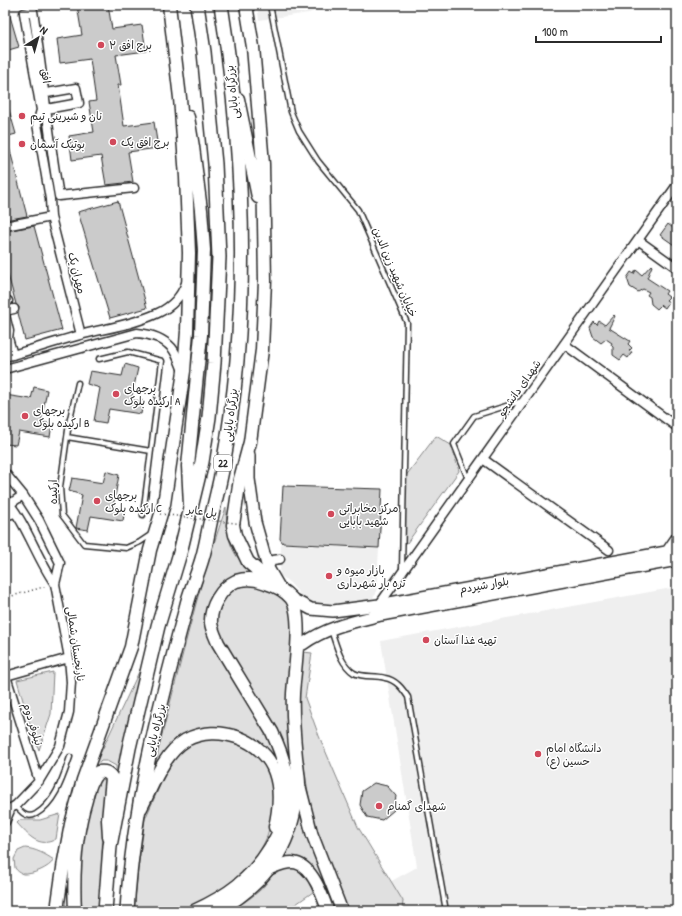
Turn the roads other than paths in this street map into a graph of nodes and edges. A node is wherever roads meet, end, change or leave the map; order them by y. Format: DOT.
graph roads {
  1 [pos="169,5"];
  2 [pos="197,5"];
  3 [pos="221,5"];
  4 [pos="246,5"];
  5 [pos="270,5"];
  6 [pos="228,49"];
  7 [pos="36,54"];
  8 [pos="41,94"];
  9 [pos="180,98"];
  10 [pos="44,109"];
  11 [pos="51,151"];
  12 [pos="42,153"];
  13 [pos="134,188"];
  14 [pos="676,190"];
  15 [pos="59,196"];
  16 [pos="51,217"];
  17 [pos="5,226"];
  18 [pos="264,226"];
  19 [pos="638,240"];
  20 [pos="677,268"];
  21 [pos="188,279"];
  22 [pos="14,309"];
  23 [pos="5,311"];
  24 [pos="5,315"];
  25 [pos="136,321"];
  26 [pos="137,334"];
  27 [pos="81,335"];
  28 [pos="6,337"];
  29 [pos="564,344"];
  30 [pos="45,346"];
  31 [pos="9,356"];
  32 [pos="48,358"];
  33 [pos="99,359"];
  34 [pos="5,369"];
  35 [pos="184,371"];
  36 [pos="78,383"];
  37 [pos="524,400"];
  38 [pos="677,427"];
  39 [pos="67,437"];
  40 [pos="250,442"];
  41 [pos="151,451"];
  42 [pos="483,458"];
  43 [pos="5,473"];
  44 [pos="468,479"];
  45 [pos="23,495"];
  46 [pos="8,501"];
  47 [pos="191,508"];
  48 [pos="16,513"];
  49 [pos="143,515"];
  50 [pos="5,516"];
  51 [pos="155,531"];
  52 [pos="677,538"];
  53 [pos="609,550"];
  54 [pos="673,556"];
  55 [pos="280,559"];
  56 [pos="268,568"];
  57 [pos="402,572"];
  58 [pos="55,584"];
  59 [pos="279,587"];
  60 [pos="292,599"];
  61 [pos="379,605"];
  62 [pos="334,608"];
  63 [pos="333,628"];
  64 [pos="303,644"];
  65 [pos="69,658"];
  66 [pos="6,675"];
  67 [pos="70,756"];
  68 [pos="39,781"];
  69 [pos="299,785"];
  70 [pos="11,808"];
  71 [pos="138,814"];
  72 [pos="5,822"];
  73 [pos="272,845"];
  74 [pos="110,846"];
  75 [pos="269,869"];
  76 [pos="59,896"];
  77 [pos="74,897"];
  78 [pos="59,911"];
  79 [pos="75,911"];
  80 [pos="105,911"];
  81 [pos="127,911"];
  82 [pos="194,911"];
  83 [pos="218,911"];
  84 [pos="328,911"];
  85 [pos="342,911"];
  86 [pos="446,911"];
  1 -- 9 [label="main road"];
  2 -- 47 [label="highway, بزرگراه بابایی / 22"];
  3 -- 6 [label="highway, بزرگراه بابایی / 22"];
  4 -- 18 [label="main road"];
  5 -- 57 [label="lane, خیابان شهید زین الدین"];
  6 -- 18 [label="main road"];
  6 -- 71 [label="highway, بزرگراه بابایی / 22"];
  7 -- 8 [label="street, افق"];
  8 -- 10 [label="street, افق"];
  8 -- 10 [label="street"];
  9 -- 21 [label="main road"];
  9 -- 47 [label="main road"];
  10 -- 11 [label="street, افق"];
  10 -- 12 [label="street, افق"];
  11 -- 12 [label="street"];
  11 -- 15 [label="street, افق"];
  12 -- 16 [label="street, افق"];
  13 -- 15 [label="street"];
  14 -- 19 [label="street, شهدای دانشجو"];
  15 -- 16 [label="street"];
  16 -- 17 [label="street"];
  16 -- 27 [label="street, مهران یک"];
  18 -- 40 [label="main road"];
  19 -- 20 [label="street"];
  19 -- 29 [label="street, شهدای دانشجو"];
  21 -- 25 [label="street"];
  21 -- 35 [label="main road"];
  22 -- 23 [label="street"];
  24 -- 28 [label="street"];
  25 -- 26 [label="street"];
  25 -- 27 [label="street"];
  26 -- 32 [label="street"];
  26 -- 35 [label="street"];
  27 -- 30 [label="street"];
  28 -- 31 [label="street"];
  29 -- 37 [label="street, شهدای دانشجو"];
  29 -- 38 [label="street"];
  30 -- 31 [label="street"];
  30 -- 32 [label="street"];
  32 -- 34 [label="street"];
  33 -- 41 [label="lane"];
  35 -- 51 [label="main road"];
  36 -- 39 [label="lane, ارکیده"];
  37 -- 42 [label="street, شهدای دانشجو"];
  37 -- 44 [label="lane"];
  39 -- 41 [label="lane"];
  39 -- 51 [label="lane, ارکیده"];
  40 -- 56 [label="main road"];
  40 -- 59 [label="main road"];
  41 -- 49 [label="lane"];
  42 -- 44 [label="street, شهدای دانشجو"];
  42 -- 53 [label="street"];
  43 -- 45 [label="street, نارنجستان شمالی"];
  44 -- 57 [label="street, شهدای دانشجو"];
  45 -- 46 [label="street"];
  45 -- 58 [label="street, نارنجستان شمالی"];
  46 -- 48 [label="street, نارنجستان شمالی"];
  47 -- 74 [label="highway, بزرگراه بابایی / 22"];
  48 -- 50 [label="street"];
  48 -- 58 [label="street, نارنجستان شمالی"];
  51 -- 76 [label="main road"];
  52 -- 54 [label="main road"];
  54 -- 61 [label="main road, بلوار شیردم"];
  54 -- 63 [label="main road, بلوار شیردم"];
  55 -- 56 [label="street"];
  56 -- 59 [label="main road"];
  57 -- 61 [label="street, شهدای دانشجو"];
  58 -- 65 [label="street, نارنجستان شمالی"];
  59 -- 60 [label="main road"];
  59 -- 73 [label="main road"];
  60 -- 62 [label="main road, بلوار شیردم"];
  60 -- 69 [label="main road"];
  61 -- 62 [label="main road, بلوار شیردم"];
  62 -- 63 [label="main road"];
  63 -- 64 [label="main road, بلوار شیردم"];
  63 -- 86 [label="lane"];
  65 -- 66 [label="street"];
  65 -- 68 [label="street, نارنجستان شمالی"];
  66 -- 68 [label="street, نیلوفر دوم"];
  67 -- 70 [label="lane"];
  68 -- 70 [label="street, نارنجستان شمالی"];
  69 -- 75 [label="main road"];
  69 -- 85 [label="main road"];
  70 -- 72 [label="street"];
  71 -- 73 [label="main road"];
  71 -- 81 [label="highway, بزرگراه بابایی / 22"];
  73 -- 82 [label="main road"];
  74 -- 77 [label="main road"];
  74 -- 80 [label="highway, بزرگراه بابایی / 22"];
  75 -- 83 [label="main road"];
  75 -- 84 [label="main road"];
  76 -- 77 [label="main road"];
  76 -- 78 [label="main road"];
  77 -- 79 [label="main road"];
  78 -- 79 [label="main road"];
}
